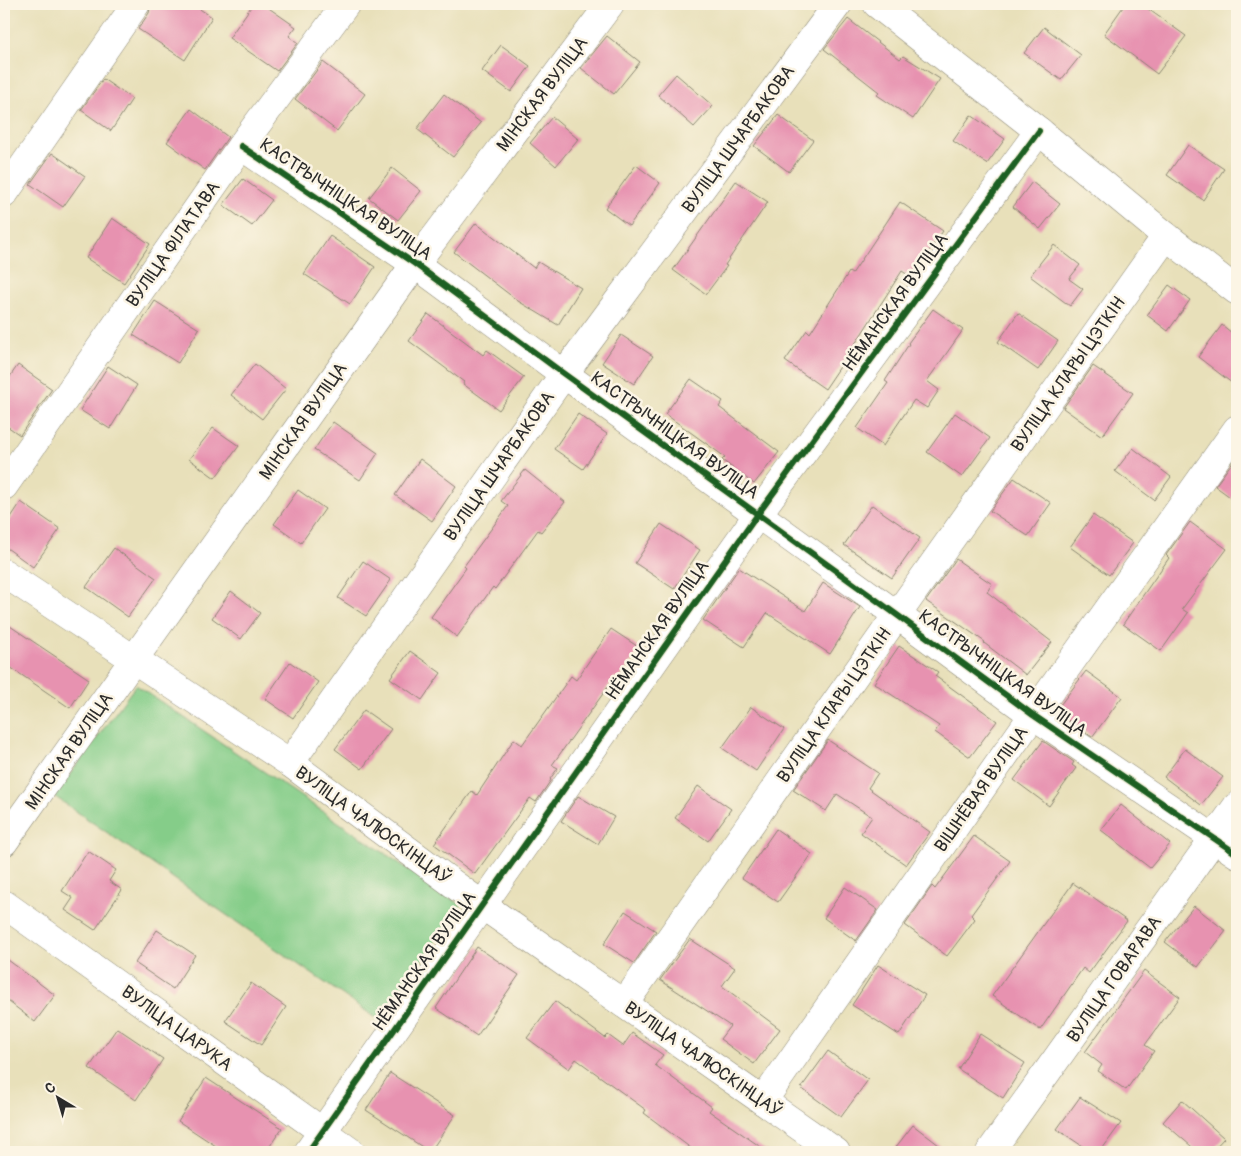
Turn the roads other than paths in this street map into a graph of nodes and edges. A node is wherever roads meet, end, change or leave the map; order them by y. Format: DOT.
graph roads {
  1 [pos="136,4"];
  2 [pos="346,4"];
  3 [pos="610,4"];
  4 [pos="838,4"];
  5 [pos="877,4"];
  6 [pos="1039,131"];
  7 [pos="242,146"];
  8 [pos="4,194"];
  9 [pos="1166,236"];
  10 [pos="415,264"];
  11 [pos="1237,291"];
  12 [pos="564,374"];
  13 [pos="1237,429"];
  14 [pos="4,486"];
  15 [pos="758,514"];
  16 [pos="4,573"];
  17 [pos="897,615"];
  18 [pos="134,660"];
  19 [pos="1033,715"];
  20 [pos="290,764"];
  21 [pos="1237,806"];
  22 [pos="1214,838"];
  23 [pos="4,842"];
  24 [pos="1237,854"];
  25 [pos="4,904"];
  26 [pos="482,905"];
  27 [pos="624,1004"];
  28 [pos="763,1101"];
  29 [pos="315,1142"];
  30 [pos="351,1152"];
  31 [pos="836,1152"];
  32 [pos="990,1152"];
  1 -- 8 [label="street"];
  2 -- 7 [label="street, ВУЛІЦА ФІЛАТАВА"];
  3 -- 10 [label="street, МІНСКАЯ ВУЛІЦА"];
  4 -- 12 [label="street, ВУЛІЦА ШЧАРБАКОВА"];
  5 -- 6 [label="street"];
  6 -- 9 [label="street"];
  6 -- 15 [label="street, НЁМАНСКАЯ ВУЛІЦА"];
  7 -- 10 [label="street, КАСТРЫЧНІЦКАЯ ВУЛІЦА"];
  7 -- 14 [label="street, ВУЛІЦА ФІЛАТАВА"];
  9 -- 11 [label="street"];
  9 -- 17 [label="street, ВУЛІЦА КЛАРЫ ЦЭТКІН"];
  10 -- 12 [label="street, КАСТРЫЧНІЦКАЯ ВУЛІЦА"];
  10 -- 18 [label="street, МІНСКАЯ ВУЛІЦА"];
  12 -- 15 [label="street, КАСТРЫЧНІЦКАЯ ВУЛІЦА"];
  12 -- 20 [label="street, ВУЛІЦА ШЧАРБАКОВА"];
  13 -- 19 [label="street, ВІШНЁВАЯ ВУЛІЦА"];
  15 -- 17 [label="street, КАСТРЫЧНІЦКАЯ ВУЛІЦА"];
  15 -- 26 [label="street, НЁМАНСКАЯ ВУЛІЦА"];
  16 -- 18 [label="street, ВУЛІЦА ЧАЛЮСКІНЦАЎ"];
  17 -- 19 [label="street, КАСТРЫЧНІЦКАЯ ВУЛІЦА"];
  17 -- 27 [label="street, ВУЛІЦА КЛАРЫ ЦЭТКІН"];
  18 -- 20 [label="street, ВУЛІЦА ЧАЛЮСКІНЦАЎ"];
  18 -- 23 [label="street, МІНСКАЯ ВУЛІЦА"];
  19 -- 22 [label="street, КАСТРЫЧНІЦКАЯ ВУЛІЦА"];
  19 -- 28 [label="street, ВІШНЁВАЯ ВУЛІЦА"];
  20 -- 26 [label="street, ВУЛІЦА ЧАЛЮСКІНЦАЎ"];
  21 -- 22 [label="street, ВУЛІЦА ГОВАРАВА"];
  22 -- 24 [label="street, КАСТРЫЧНІЦКАЯ ВУЛІЦА"];
  22 -- 32 [label="street, ВУЛІЦА ГОВАРАВА"];
  25 -- 29 [label="street, ВУЛІЦА ЦАРУКА"];
  26 -- 27 [label="street, ВУЛІЦА ЧАЛЮСКІНЦАЎ"];
  26 -- 29 [label="street, НЁМАНСКАЯ ВУЛІЦА"];
  27 -- 28 [label="street, ВУЛІЦА ЧАЛЮСКІНЦАЎ"];
  28 -- 31 [label="street, ВУЛІЦА ЧАЛЮСКІНЦАЎ"];
  29 -- 30 [label="street, ВУЛІЦА ЦАРУКА"];
}
